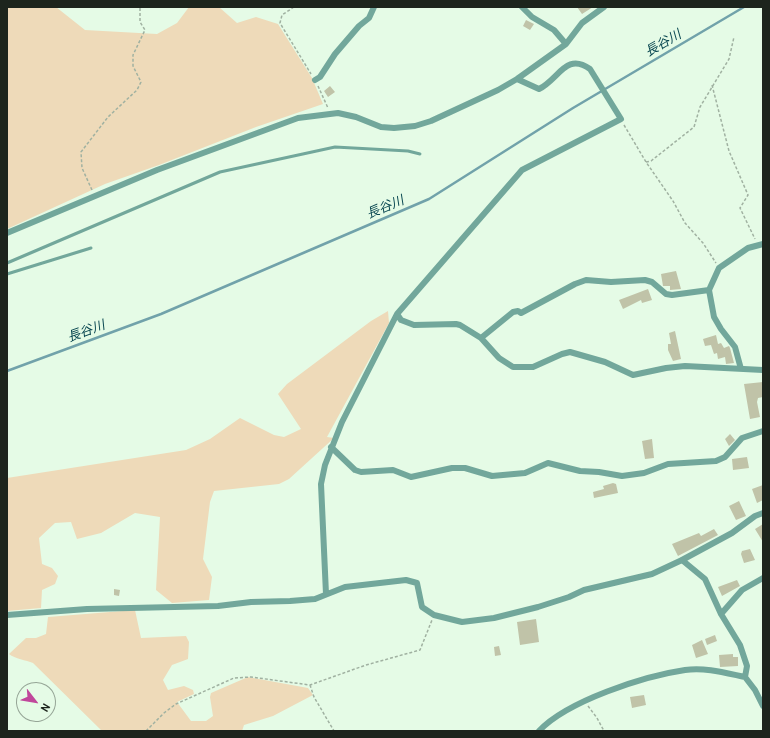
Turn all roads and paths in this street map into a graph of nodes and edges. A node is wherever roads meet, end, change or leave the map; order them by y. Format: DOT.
graph roads {
  1 [pos="140,7"];
  2 [pos="294,7"];
  3 [pos="374,7"];
  4 [pos="522,7"];
  5 [pos="604,7"];
  6 [pos="734,38"];
  7 [pos="566,44"];
  8 [pos="517,79"];
  9 [pos="315,80"];
  10 [pos="712,85"];
  11 [pos="330,112"];
  12 [pos="620,119"];
  13 [pos="420,154"];
  14 [pos="646,162"];
  15 [pos="94,196"];
  16 [pos="7,233"];
  17 [pos="760,245"];
  18 [pos="91,248"];
  19 [pos="7,263"];
  20 [pos="718,268"];
  21 [pos="7,274"];
  22 [pos="709,290"];
  23 [pos="397,314"];
  24 [pos="481,338"];
  25 [pos="741,369"];
  26 [pos="763,370"];
  27 [pos="763,431"];
  28 [pos="331,447"];
  29 [pos="763,513"];
  30 [pos="682,560"];
  31 [pos="763,578"];
  32 [pos="326,594"];
  33 [pos="721,614"];
  34 [pos="7,615"];
  35 [pos="434,615"];
  36 [pos="745,677"];
  37 [pos="310,685"];
  38 [pos="755,690"];
  39 [pos="763,691"];
  40 [pos="584,701"];
  41 [pos="763,706"];
  42 [pos="146,731"];
  43 [pos="334,731"];
  44 [pos="539,731"];
  45 [pos="604,731"];
  1 -- 15 [label="path"];
  2 -- 9 [label="path"];
  3 -- 9 [label="street"];
  4 -- 7 [label="street"];
  5 -- 7 [label="street"];
  6 -- 10 [label="path"];
  7 -- 8 [label="street"];
  8 -- 11 [label="street"];
  8 -- 12 [label="street"];
  9 -- 11 [label="path"];
  10 -- 14 [label="path"];
  10 -- 17 [label="path"];
  11 -- 15 [label="street"];
  12 -- 14 [label="path"];
  12 -- 23 [label="street"];
  13 -- 19 [label="lane"];
  14 -- 20 [label="path"];
  15 -- 16 [label="street"];
  17 -- 20 [label="street"];
  18 -- 21 [label="lane"];
  20 -- 22 [label="street"];
  22 -- 24 [label="street"];
  22 -- 25 [label="street"];
  23 -- 24 [label="street"];
  23 -- 28 [label="street"];
  24 -- 25 [label="street"];
  25 -- 26 [label="street"];
  27 -- 28 [label="street"];
  28 -- 32 [label="street"];
  29 -- 30 [label="street"];
  30 -- 33 [label="street"];
  30 -- 35 [label="street"];
  31 -- 33 [label="street"];
  32 -- 34 [label="street"];
  32 -- 35 [label="street"];
  33 -- 36 [label="street"];
  35 -- 37 [label="path"];
  36 -- 38 [label="street"];
  36 -- 40 [label="street"];
  37 -- 42 [label="path"];
  37 -- 43 [label="path"];
  38 -- 39 [label="street"];
  38 -- 41 [label="street"];
  40 -- 44 [label="street"];
  40 -- 45 [label="path"];
}
